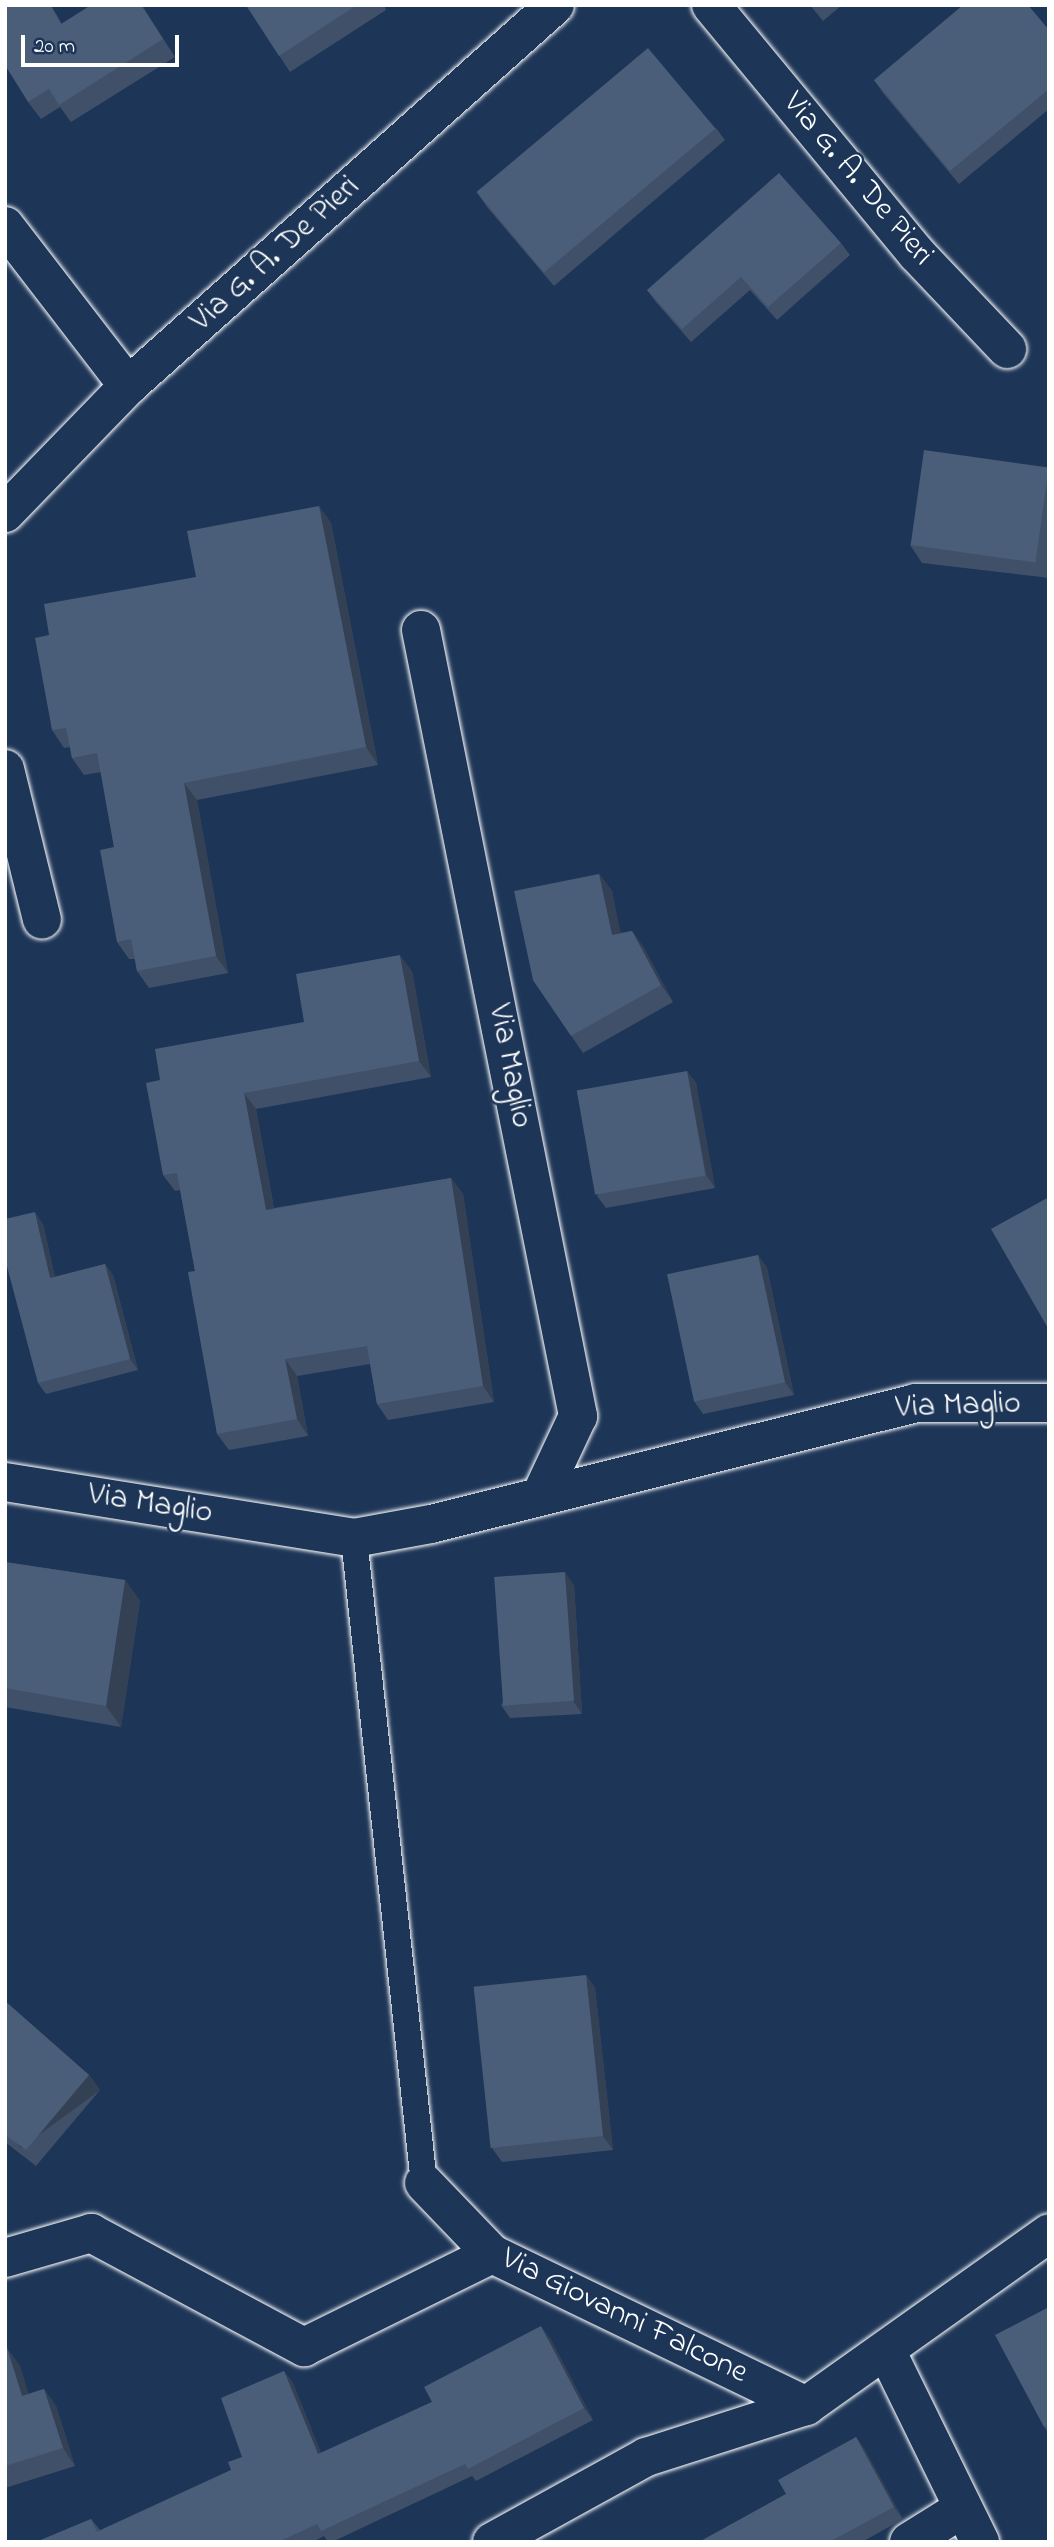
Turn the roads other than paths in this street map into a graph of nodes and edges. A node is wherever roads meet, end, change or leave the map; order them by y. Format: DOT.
graph roads {
  1 [pos="555,5"];
  2 [pos="711,5"];
  3 [pos="5,226"];
  4 [pos="1007,349"];
  5 [pos="128,387"];
  6 [pos="5,513"];
  7 [pos="421,631"];
  8 [pos="5,769"];
  9 [pos="42,920"];
  10 [pos="1049,1404"];
  11 [pos="5,1482"];
  12 [pos="541,1495"];
  13 [pos="354,1538"];
  14 [pos="424,2183"];
  15 [pos="1049,2233"];
  16 [pos="492,2254"];
  17 [pos="5,2258"];
  18 [pos="886,2350"];
  19 [pos="806,2406"];
  20 [pos="971,2526"];
  21 [pos="492,2542"];
  22 [pos="909,2542"];
  1 -- 5 [label="street, Via G. A. De Pieri"];
  2 -- 4 [label="street, Via G. A. De Pieri"];
  3 -- 5 [label="street"];
  5 -- 6 [label="street, Via G. A. De Pieri"];
  7 -- 12 [label="street, Via Maglio"];
  8 -- 9 [label="street"];
  10 -- 12 [label="street, Via Maglio"];
  11 -- 13 [label="street, Via Maglio"];
  12 -- 13 [label="street, Via Maglio"];
  13 -- 14 [label="lane"];
  14 -- 16 [label="street, Via Giovanni Falcone"];
  15 -- 18 [label="street"];
  16 -- 17 [label="street"];
  16 -- 19 [label="street, Via Giovanni Falcone"];
  18 -- 19 [label="street"];
  18 -- 20 [label="street"];
  19 -- 21 [label="street"];
  20 -- 22 [label="street"];
}
